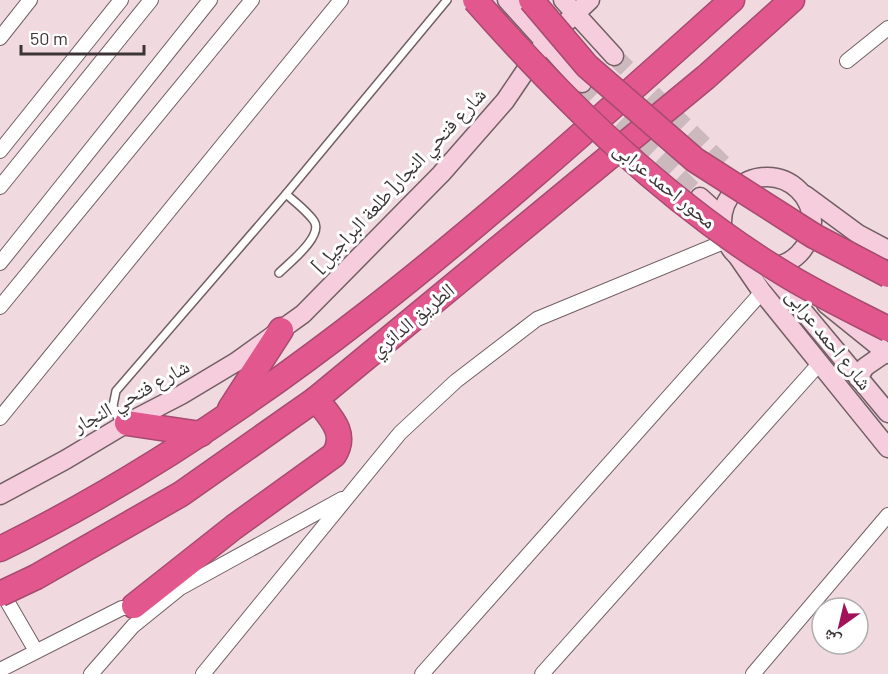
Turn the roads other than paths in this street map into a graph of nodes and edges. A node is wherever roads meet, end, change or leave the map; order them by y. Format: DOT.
graph roads {
  1 [pos="30,0"];
  2 [pos="121,0"];
  3 [pos="151,0"];
  4 [pos="210,0"];
  5 [pos="252,0"];
  6 [pos="340,0"];
  7 [pos="447,0"];
  8 [pos="475,0"];
  9 [pos="507,0"];
  10 [pos="531,0"];
  11 [pos="563,0"];
  12 [pos="590,0"];
  13 [pos="732,0"];
  14 [pos="792,0"];
  15 [pos="575,14"];
  16 [pos="888,28"];
  17 [pos="0,38"];
  18 [pos="545,42"];
  19 [pos="614,56"];
  20 [pos="847,61"];
  21 [pos="582,82"];
  22 [pos="0,151"];
  23 [pos="727,168"];
  24 [pos="742,184"];
  25 [pos="0,187"];
  26 [pos="802,193"];
  27 [pos="286,194"];
  28 [pos="700,197"];
  29 [pos="722,217"];
  30 [pos="726,241"];
  31 [pos="888,250"];
  32 [pos="737,256"];
  33 [pos="0,263"];
  34 [pos="774,266"];
  35 [pos="279,273"];
  36 [pos="888,275"];
  37 [pos="762,292"];
  38 [pos="0,307"];
  39 [pos="888,329"];
  40 [pos="281,330"];
  41 [pos="887,353"];
  42 [pos="819,364"];
  43 [pos="858,378"];
  44 [pos="316,399"];
  45 [pos="888,413"];
  46 [pos="0,418"];
  47 [pos="223,420"];
  48 [pos="124,424"];
  49 [pos="201,434"];
  50 [pos="888,448"];
  51 [pos="0,495"];
  52 [pos="349,495"];
  53 [pos="888,515"];
  54 [pos="7,546"];
  55 [pos="0,589"];
  56 [pos="0,594"];
  57 [pos="141,609"];
  58 [pos="31,655"];
  59 [pos="0,670"];
  60 [pos="12,674"];
  61 [pos="91,674"];
  62 [pos="203,674"];
  63 [pos="422,674"];
  64 [pos="542,674"];
  65 [pos="753,674"];
  1 -- 17 [label="street"];
  2 -- 22 [label="street"];
  3 -- 25 [label="street"];
  4 -- 33 [label="street"];
  5 -- 38 [label="street"];
  6 -- 46 [label="street"];
  7 -- 27 [label="lane"];
  8 -- 39 [label="highway, محور احمد عرابى, bridge"];
  9 -- 18 [label="street"];
  10 -- 36 [label="highway, محور احمد عرابى, bridge"];
  11 -- 15 [label="street"];
  12 -- 15 [label="street, شارع فتحي النجار[طلعة البراجيل]"];
  13 -- 47 [label="highway, الطريق الدائري"];
  14 -- 44 [label="highway, الطريق الدائري"];
  15 -- 18 [label="street, شارع فتحي النجار[طلعة البراجيل]"];
  15 -- 19 [label="street"];
  16 -- 20 [label="street"];
  18 -- 21 [label="street"];
  18 -- 40 [label="street, شارع فتحي النجار[طلعة البراجيل]"];
  23 -- 24 [label="street"];
  24 -- 26 [label="street"];
  24 -- 29 [label="street"];
  26 -- 31 [label="street"];
  26 -- 34 [label="street"];
  27 -- 35 [label="lane"];
  27 -- 48 [label="lane"];
  28 -- 29 [label="street"];
  29 -- 30 [label="street"];
  30 -- 32 [label="street"];
  30 -- 52 [label="street"];
  32 -- 34 [label="street"];
  32 -- 37 [label="street, شارع احمد عرابى"];
  34 -- 41 [label="street"];
  34 -- 43 [label="street, شارع احمد عرابى"];
  37 -- 42 [label="street, شارع احمد عرابى"];
  37 -- 63 [label="street"];
  40 -- 47 [label="highway"];
  40 -- 48 [label="street, شارع فتحي النجار"];
  41 -- 43 [label="street"];
  42 -- 50 [label="street, شارع احمد عرابى"];
  42 -- 64 [label="street"];
  43 -- 45 [label="street, شارع احمد عرابى"];
  44 -- 56 [label="highway, الطريق الدائري, bridge"];
  44 -- 57 [label="highway"];
  47 -- 49 [label="highway, الطريق الدائري"];
  48 -- 49 [label="highway"];
  48 -- 51 [label="street, شارع فتحي النجار"];
  49 -- 54 [label="highway, الطريق الدائري"];
  52 -- 57 [label="street"];
  52 -- 62 [label="street"];
  53 -- 65 [label="street"];
  55 -- 58 [label="street"];
  57 -- 58 [label="street"];
  57 -- 61 [label="street"];
  58 -- 59 [label="street"];
  58 -- 60 [label="street"];
}
